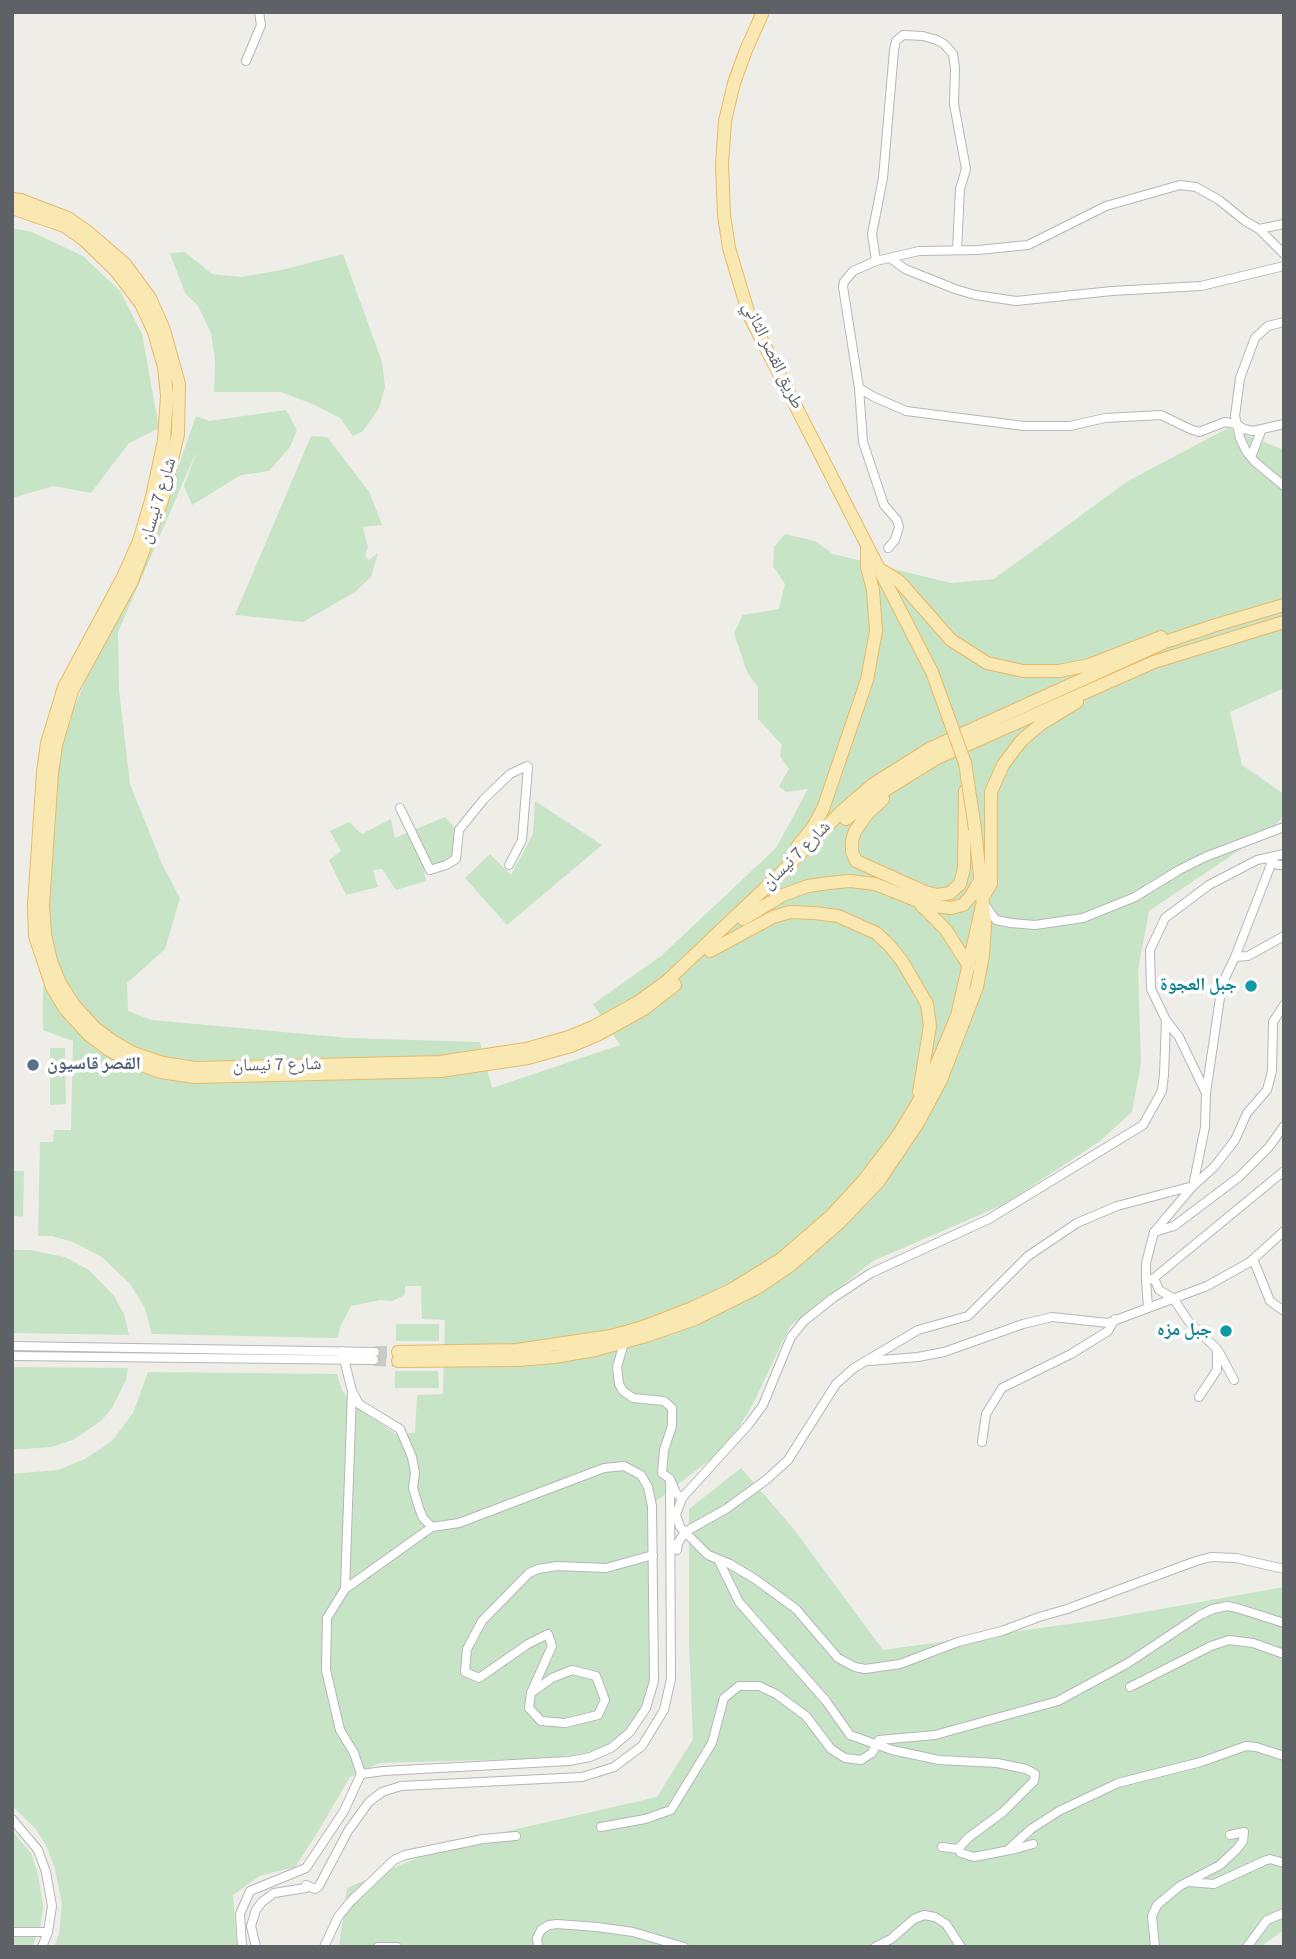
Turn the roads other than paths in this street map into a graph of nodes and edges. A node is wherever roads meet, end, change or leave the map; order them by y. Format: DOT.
graph roads {
  1 [pos="259,12"];
  2 [pos="763,12"];
  3 [pos="246,61"];
  4 [pos="12,199"];
  5 [pos="12,208"];
  6 [pos="1284,225"];
  7 [pos="1259,229"];
  8 [pos="957,250"];
  9 [pos="1284,254"];
  10 [pos="890,258"];
  11 [pos="876,261"];
  12 [pos="1284,266"];
  13 [pos="1284,322"];
  14 [pos="859,388"];
  15 [pos="1237,424"];
  16 [pos="1284,424"];
  17 [pos="1261,431"];
  18 [pos="1251,457"];
  19 [pos="1284,486"];
  20 [pos="867,542"];
  21 [pos="888,548"];
  22 [pos="881,569"];
  23 [pos="1284,606"];
  24 [pos="1284,622"];
  25 [pos="1216,625"];
  26 [pos="1093,689"];
  27 [pos="916,768"];
  28 [pos="400,808"];
  29 [pos="1284,827"];
  30 [pos="970,829"];
  31 [pos="1284,855"];
  32 [pos="1269,860"];
  33 [pos="509,865"];
  34 [pos="1284,865"];
  35 [pos="779,875"];
  36 [pos="979,882"];
  37 [pos="915,900"];
  38 [pos="983,901"];
  39 [pos="743,919"];
  40 [pos="1284,936"];
  41 [pos="710,951"];
  42 [pos="1235,957"];
  43 [pos="969,966"];
  44 [pos="1284,1005"];
  45 [pos="1166,1020"];
  46 [pos="1206,1093"];
  47 [pos="917,1104"];
  48 [pos="1284,1126"];
  49 [pos="1284,1171"];
  50 [pos="1193,1186"];
  51 [pos="1284,1231"];
  52 [pos="1154,1232"];
  53 [pos="1253,1259"];
  54 [pos="1150,1279"];
  55 [pos="1173,1298"];
  56 [pos="1148,1307"];
  57 [pos="1284,1311"];
  58 [pos="1115,1319"];
  59 [pos="624,1342"];
  60 [pos="12,1346"];
  61 [pos="1217,1349"];
  62 [pos="12,1356"];
  63 [pos="344,1356"];
  64 [pos="374,1356"];
  65 [pos="868,1361"];
  66 [pos="1234,1380"];
  67 [pos="352,1391"];
  68 [pos="1199,1397"];
  69 [pos="982,1442"];
  70 [pos="670,1479"];
  71 [pos="682,1498"];
  72 [pos="432,1527"];
  73 [pos="685,1532"];
  74 [pos="677,1550"];
  75 [pos="653,1555"];
  76 [pos="719,1561"];
  77 [pos="1284,1569"];
  78 [pos="345,1589"];
  79 [pos="1284,1623"];
  80 [pos="1284,1654"];
  81 [pos="1130,1686"];
  82 [pos="531,1693"];
  83 [pos="875,1745"];
  84 [pos="1284,1756"];
  85 [pos="360,1774"];
  86 [pos="12,1819"];
  87 [pos="601,1827"];
  88 [pos="1230,1835"];
  89 [pos="516,1836"];
  90 [pos="1033,1844"];
  91 [pos="942,1847"];
  92 [pos="958,1849"];
  93 [pos="1008,1850"];
  94 [pos="1284,1863"];
  95 [pos="1189,1882"];
  96 [pos="1284,1913"];
  97 [pos="48,1932"];
  98 [pos="12,1933"];
  99 [pos="42,1947"];
  100 [pos="242,1947"];
  101 [pos="256,1947"];
  102 [pos="324,1947"];
  103 [pos="378,1947"];
  104 [pos="397,1947"];
  105 [pos="538,1947"];
  106 [pos="684,1947"];
  107 [pos="876,1947"];
  108 [pos="961,1947"];
  109 [pos="1155,1947"];
  110 [pos="1247,1947"];
  1 -- 3 [label="street"];
  2 -- 20 [label="main road, طريق القصر الثاني"];
  4 -- 35 [label="main road, شارع 7 نيسان"];
  5 -- 41 [label="main road, شارع 7 نيسان"];
  6 -- 7 [label="street"];
  7 -- 8 [label="street"];
  7 -- 9 [label="street"];
  8 -- 10 [label="street"];
  8 -- 11 [label="street"];
  10 -- 11 [label="street"];
  10 -- 12 [label="street"];
  11 -- 14 [label="street"];
  13 -- 15 [label="street"];
  14 -- 15 [label="street"];
  14 -- 21 [label="street"];
  15 -- 17 [label="street"];
  15 -- 18 [label="street"];
  16 -- 17 [label="street"];
  17 -- 18 [label="street"];
  18 -- 19 [label="street"];
  20 -- 22 [label="main road, طريق القصر الثاني"];
  20 -- 35 [label="main road"];
  22 -- 25 [label="main road"];
  22 -- 30 [label="main road, طريق القصر الثاني, bridge"];
  23 -- 25 [label="main road, شارع 7 نيسان"];
  24 -- 26 [label="main road, شارع 7 نيسان"];
  25 -- 35 [label="main road, شارع 7 نيسان"];
  26 -- 27 [label="main road, شارع 7 نيسان"];
  26 -- 38 [label="main road"];
  27 -- 30 [label="main road"];
  27 -- 39 [label="main road, شارع 7 نيسان"];
  28 -- 33 [label="street"];
  29 -- 38 [label="street"];
  30 -- 36 [label="main road"];
  31 -- 32 [label="street"];
  32 -- 34 [label="street"];
  32 -- 42 [label="street"];
  32 -- 45 [label="street"];
  36 -- 37 [label="main road"];
  36 -- 38 [label="main road"];
  37 -- 39 [label="main road"];
  37 -- 43 [label="main road"];
  38 -- 43 [label="main road"];
  38 -- 59 [label="main road"];
  39 -- 41 [label="main road, شارع 7 نيسان"];
  40 -- 42 [label="street"];
  41 -- 47 [label="main road"];
  42 -- 46 [label="street"];
  43 -- 47 [label="main road"];
  44 -- 50 [label="street"];
  45 -- 46 [label="street"];
  45 -- 71 [label="street"];
  46 -- 50 [label="street"];
  47 -- 59 [label="main road"];
  48 -- 52 [label="street"];
  49 -- 54 [label="street"];
  50 -- 52 [label="street"];
  50 -- 65 [label="street"];
  51 -- 53 [label="street"];
  52 -- 54 [label="street"];
  53 -- 55 [label="street"];
  53 -- 57 [label="street"];
  54 -- 55 [label="street"];
  54 -- 56 [label="street"];
  55 -- 56 [label="street"];
  55 -- 61 [label="street"];
  56 -- 58 [label="street"];
  58 -- 65 [label="street"];
  58 -- 69 [label="street"];
  59 -- 70 [label="street"];
  60 -- 63 [label="street"];
  61 -- 66 [label="street"];
  61 -- 68 [label="street"];
  62 -- 63 [label="street"];
  63 -- 64 [label="street"];
  63 -- 67 [label="street"];
  65 -- 73 [label="street"];
  67 -- 72 [label="street"];
  67 -- 78 [label="street"];
  70 -- 71 [label="street"];
  70 -- 101 [label="street"];
  71 -- 73 [label="street"];
  72 -- 75 [label="street"];
  72 -- 78 [label="street"];
  73 -- 74 [label="street"];
  73 -- 76 [label="street"];
  75 -- 82 [label="street"];
  75 -- 85 [label="street"];
  76 -- 77 [label="street"];
  76 -- 83 [label="street"];
  78 -- 85 [label="street"];
  79 -- 83 [label="street"];
  80 -- 81 [label="street"];
  82 -- 82 [label="street"];
  83 -- 87 [label="street"];
  83 -- 92 [label="street"];
  84 -- 93 [label="street"];
  85 -- 100 [label="street"];
  86 -- 97 [label="street"];
  88 -- 95 [label="street"];
  89 -- 102 [label="street"];
  90 -- 93 [label="street"];
  91 -- 92 [label="street"];
  92 -- 93 [label="street"];
  94 -- 95 [label="street"];
  95 -- 109 [label="street"];
  96 -- 110 [label="street"];
  97 -- 98 [label="street"];
  97 -- 99 [label="street"];
  103 -- 104 [label="street"];
  105 -- 106 [label="street"];
  107 -- 108 [label="street"];
}
